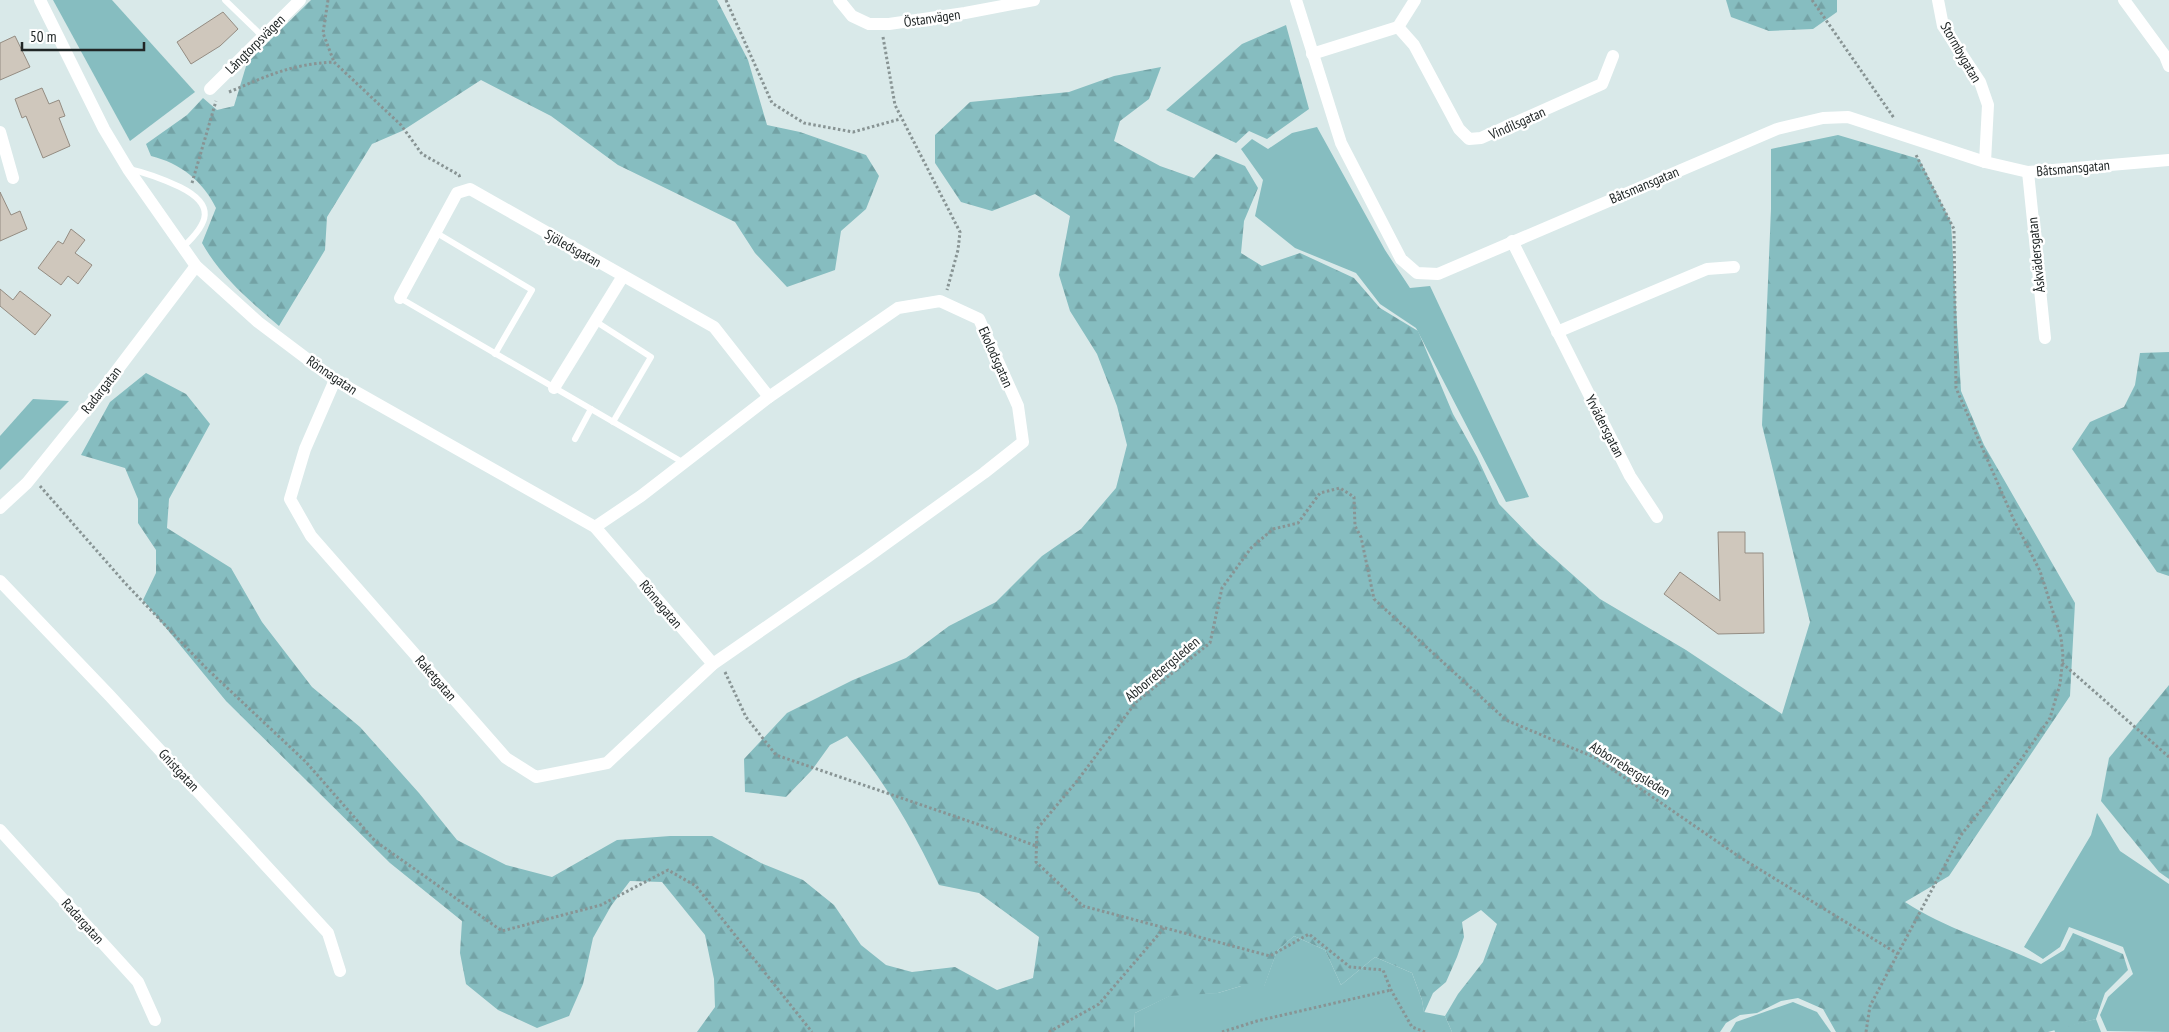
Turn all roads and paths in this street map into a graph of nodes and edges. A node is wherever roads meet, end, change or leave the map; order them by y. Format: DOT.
graph roads {
  1 [pos="40,0"];
  2 [pos="225,0"];
  3 [pos="300,0"];
  4 [pos="328,0"];
  5 [pos="726,0"];
  6 [pos="839,0"];
  7 [pos="1034,0"];
  8 [pos="1296,0"];
  9 [pos="1415,0"];
  10 [pos="1812,0"];
  11 [pos="1938,0"];
  12 [pos="2124,0"];
  13 [pos="881,24"];
  14 [pos="1398,26"];
  15 [pos="262,36"];
  16 [pos="1312,54"];
  17 [pos="1614,56"];
  18 [pos="334,62"];
  19 [pos="2169,66"];
  20 [pos="214,93"];
  21 [pos="226,93"];
  22 [pos="900,119"];
  23 [pos="0,132"];
  24 [pos="1908,138"];
  25 [pos="2169,160"];
  26 [pos="1985,162"];
  27 [pos="128,168"];
  28 [pos="2028,172"];
  29 [pos="13,178"];
  30 [pos="463,191"];
  31 [pos="189,192"];
  32 [pos="434,232"];
  33 [pos="1512,241"];
  34 [pos="183,247"];
  35 [pos="196,266"];
  36 [pos="1734,267"];
  37 [pos="623,276"];
  38 [pos="400,298"];
  39 [pos="944,303"];
  40 [pos="595,322"];
  41 [pos="1557,332"];
  42 [pos="2045,338"];
  43 [pos="495,354"];
  44 [pos="335,380"];
  45 [pos="554,388"];
  46 [pos="769,397"];
  47 [pos="591,410"];
  48 [pos="613,422"];
  49 [pos="575,438"];
  50 [pos="684,463"];
  51 [pos="32,477"];
  52 [pos="0,508"];
  53 [pos="1657,517"];
  54 [pos="596,527"];
  55 [pos="0,581"];
  56 [pos="716,662"];
  57 [pos="2062,662"];
  58 [pos="2169,757"];
  59 [pos="0,830"];
  60 [pos="1036,846"];
  61 [pos="1164,928"];
  62 [pos="1898,954"];
  63 [pos="340,971"];
  64 [pos="1390,990"];
  65 [pos="155,1020"];
  66 [pos="812,1032"];
  67 [pos="1049,1032"];
  68 [pos="1222,1032"];
  69 [pos="1425,1032"];
  70 [pos="1866,1032"];
  1 -- 27 [label="street, Rönnagatan"];
  2 -- 15 [label="lane"];
  3 -- 15 [label="street, Långtorpsvägen"];
  4 -- 18 [label="path"];
  5 -- 22 [label="path"];
  6 -- 13 [label="street, Östanvägen"];
  7 -- 13 [label="street, Östanvägen"];
  8 -- 16 [label="street, Båtsmansgatan"];
  9 -- 14 [label="street"];
  10 -- 24 [label="path"];
  11 -- 26 [label="street, Stormbygatan"];
  12 -- 19 [label="street"];
  13 -- 22 [label="path"];
  14 -- 16 [label="street"];
  14 -- 17 [label="street, Vindilsgatan"];
  15 -- 20 [label="street, Långtorpsvägen"];
  16 -- 33 [label="street, Båtsmansgatan"];
  18 -- 21 [label="path"];
  18 -- 30 [label="path"];
  20 -- 31 [label="path"];
  22 -- 39 [label="path"];
  23 -- 29 [label="street"];
  24 -- 26 [label="street, Båtsmansgatan"];
  24 -- 33 [label="street, Båtsmansgatan"];
  24 -- 57 [label="path"];
  25 -- 28 [label="street, Båtsmansgatan"];
  26 -- 28 [label="street, Båtsmansgatan"];
  27 -- 31 [label="lane"];
  27 -- 34 [label="street, Rönnagatan"];
  28 -- 42 [label="street, Åskvädersgatan"];
  30 -- 32 [label="street"];
  30 -- 37 [label="street, Sjöledsgatan"];
  31 -- 34 [label="lane"];
  32 -- 38 [label="street"];
  32 -- 43 [label="lane"];
  33 -- 41 [label="street, Yrvädersgatan"];
  34 -- 35 [label="street, Rönnagatan"];
  35 -- 44 [label="street, Rönnagatan"];
  35 -- 51 [label="street, Radargatan"];
  36 -- 41 [label="street"];
  37 -- 40 [label="street"];
  37 -- 46 [label="street, Sjöledsgatan"];
  38 -- 43 [label="lane"];
  39 -- 46 [label="street, Ekolodsgatan"];
  39 -- 56 [label="street, Ekolodsgatan"];
  40 -- 45 [label="street"];
  40 -- 48 [label="lane"];
  41 -- 53 [label="street, Yrvädersgatan"];
  43 -- 45 [label="lane"];
  44 -- 54 [label="street, Rönnagatan"];
  44 -- 56 [label="street, Raketgatan"];
  45 -- 47 [label="lane"];
  46 -- 50 [label="street, Ekolodsgatan"];
  47 -- 48 [label="lane"];
  47 -- 49 [label="lane"];
  48 -- 50 [label="lane"];
  50 -- 54 [label="street, Ekolodsgatan"];
  51 -- 52 [label="street, Radargatan"];
  51 -- 66 [label="path"];
  54 -- 56 [label="street, Rönnagatan"];
  55 -- 63 [label="street, Gnistgatan"];
  56 -- 60 [label="path"];
  57 -- 58 [label="path"];
  57 -- 62 [label="path"];
  59 -- 65 [label="street, Radargatan"];
  60 -- 61 [label="path"];
  60 -- 62 [label="path, Abborrebergsleden"];
  61 -- 64 [label="path"];
  61 -- 67 [label="path"];
  62 -- 70 [label="path"];
  64 -- 68 [label="path"];
  64 -- 69 [label="path"];
}
